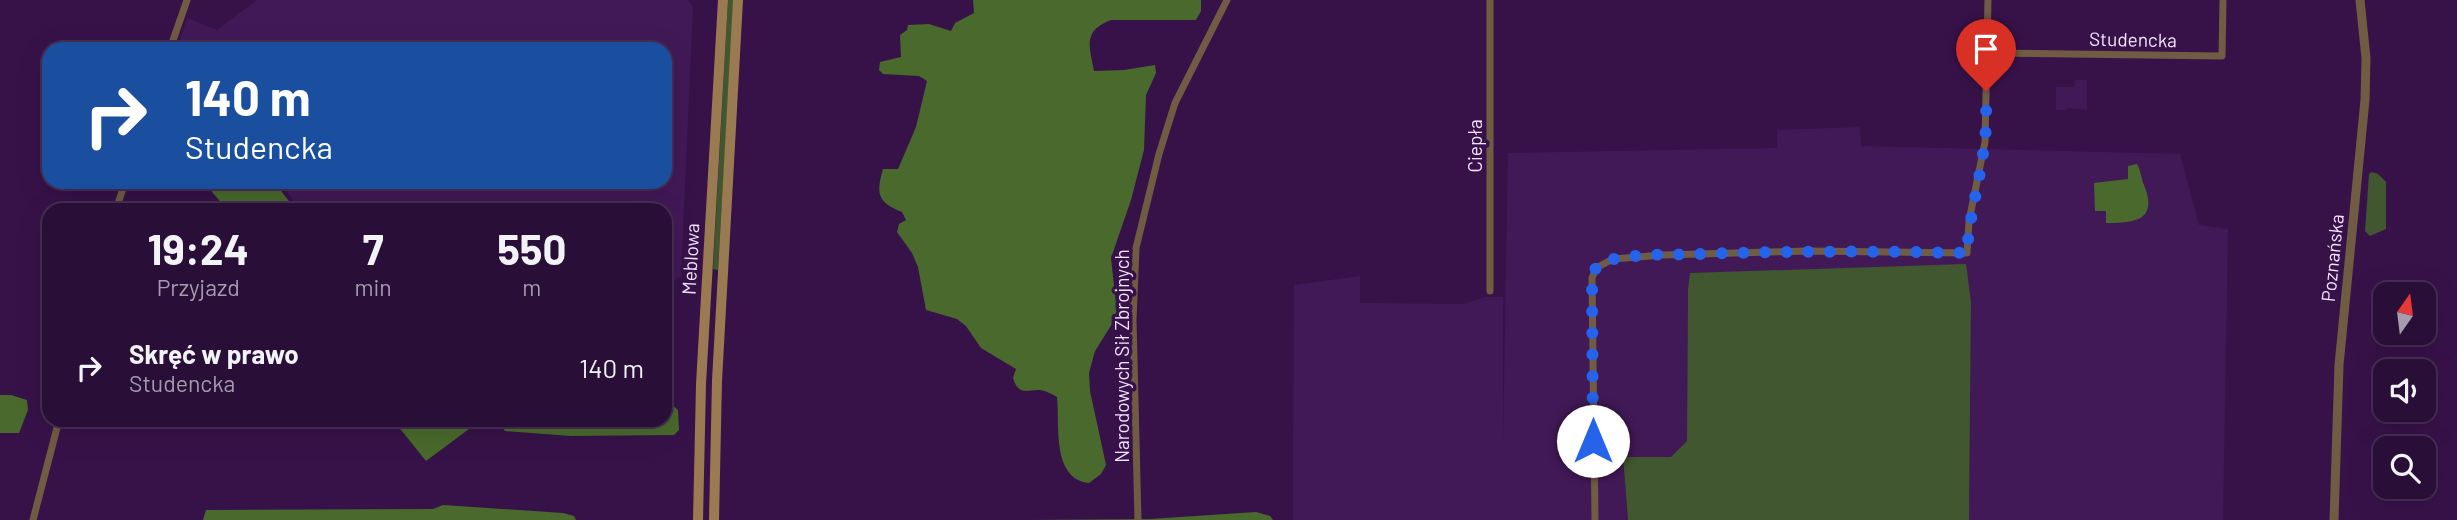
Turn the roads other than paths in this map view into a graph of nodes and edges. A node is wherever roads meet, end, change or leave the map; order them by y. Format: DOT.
graph roads {
  1 [pos="187,0"];
  2 [pos="723,0"];
  3 [pos="738,0"];
  4 [pos="1227,0"];
  5 [pos="1490,0"];
  6 [pos="1988,0"];
  7 [pos="2222,0"];
  8 [pos="2360,0"];
  9 [pos="172,42"];
  10 [pos="1987,53"];
  11 [pos="1490,291"];
  12 [pos="57,427"];
  13 [pos="33,520"];
  14 [pos="698,520"];
  15 [pos="714,520"];
  16 [pos="1138,520"];
  17 [pos="1595,520"];
  18 [pos="2334,520"];
  1 -- 9 [label="street"];
  2 -- 14 [label="main road, Meblowa"];
  3 -- 15 [label="main road, Meblowa"];
  4 -- 16 [label="street, Narodowych Sił Zbrojnych"];
  5 -- 11 [label="street, Ciepła"];
  6 -- 10 [label="street"];
  7 -- 10 [label="street, Studencka"];
  8 -- 18 [label="street, Poznańska"];
  10 -- 17 [label="street"];
  12 -- 13 [label="street"];
}
